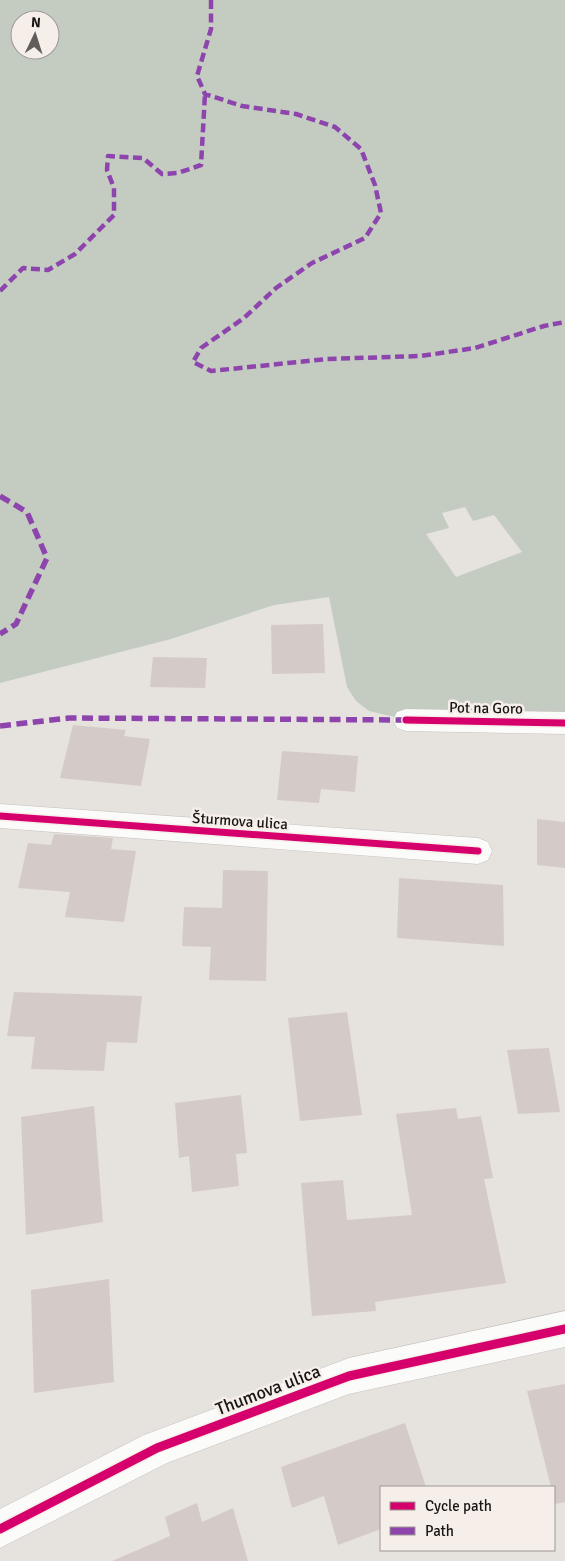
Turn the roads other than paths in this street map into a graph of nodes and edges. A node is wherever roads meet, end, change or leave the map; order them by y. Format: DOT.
graph roads {
  1 [pos="406,720"];
  2 [pos="565,723"];
  3 [pos="0,816"];
  4 [pos="478,852"];
  5 [pos="565,1328"];
  6 [pos="0,1530"];
  1 -- 2 [label="street, Pot na Goro"];
  3 -- 4 [label="street, Šturmova ulica"];
  5 -- 6 [label="street, Thumova ulica"];
}
